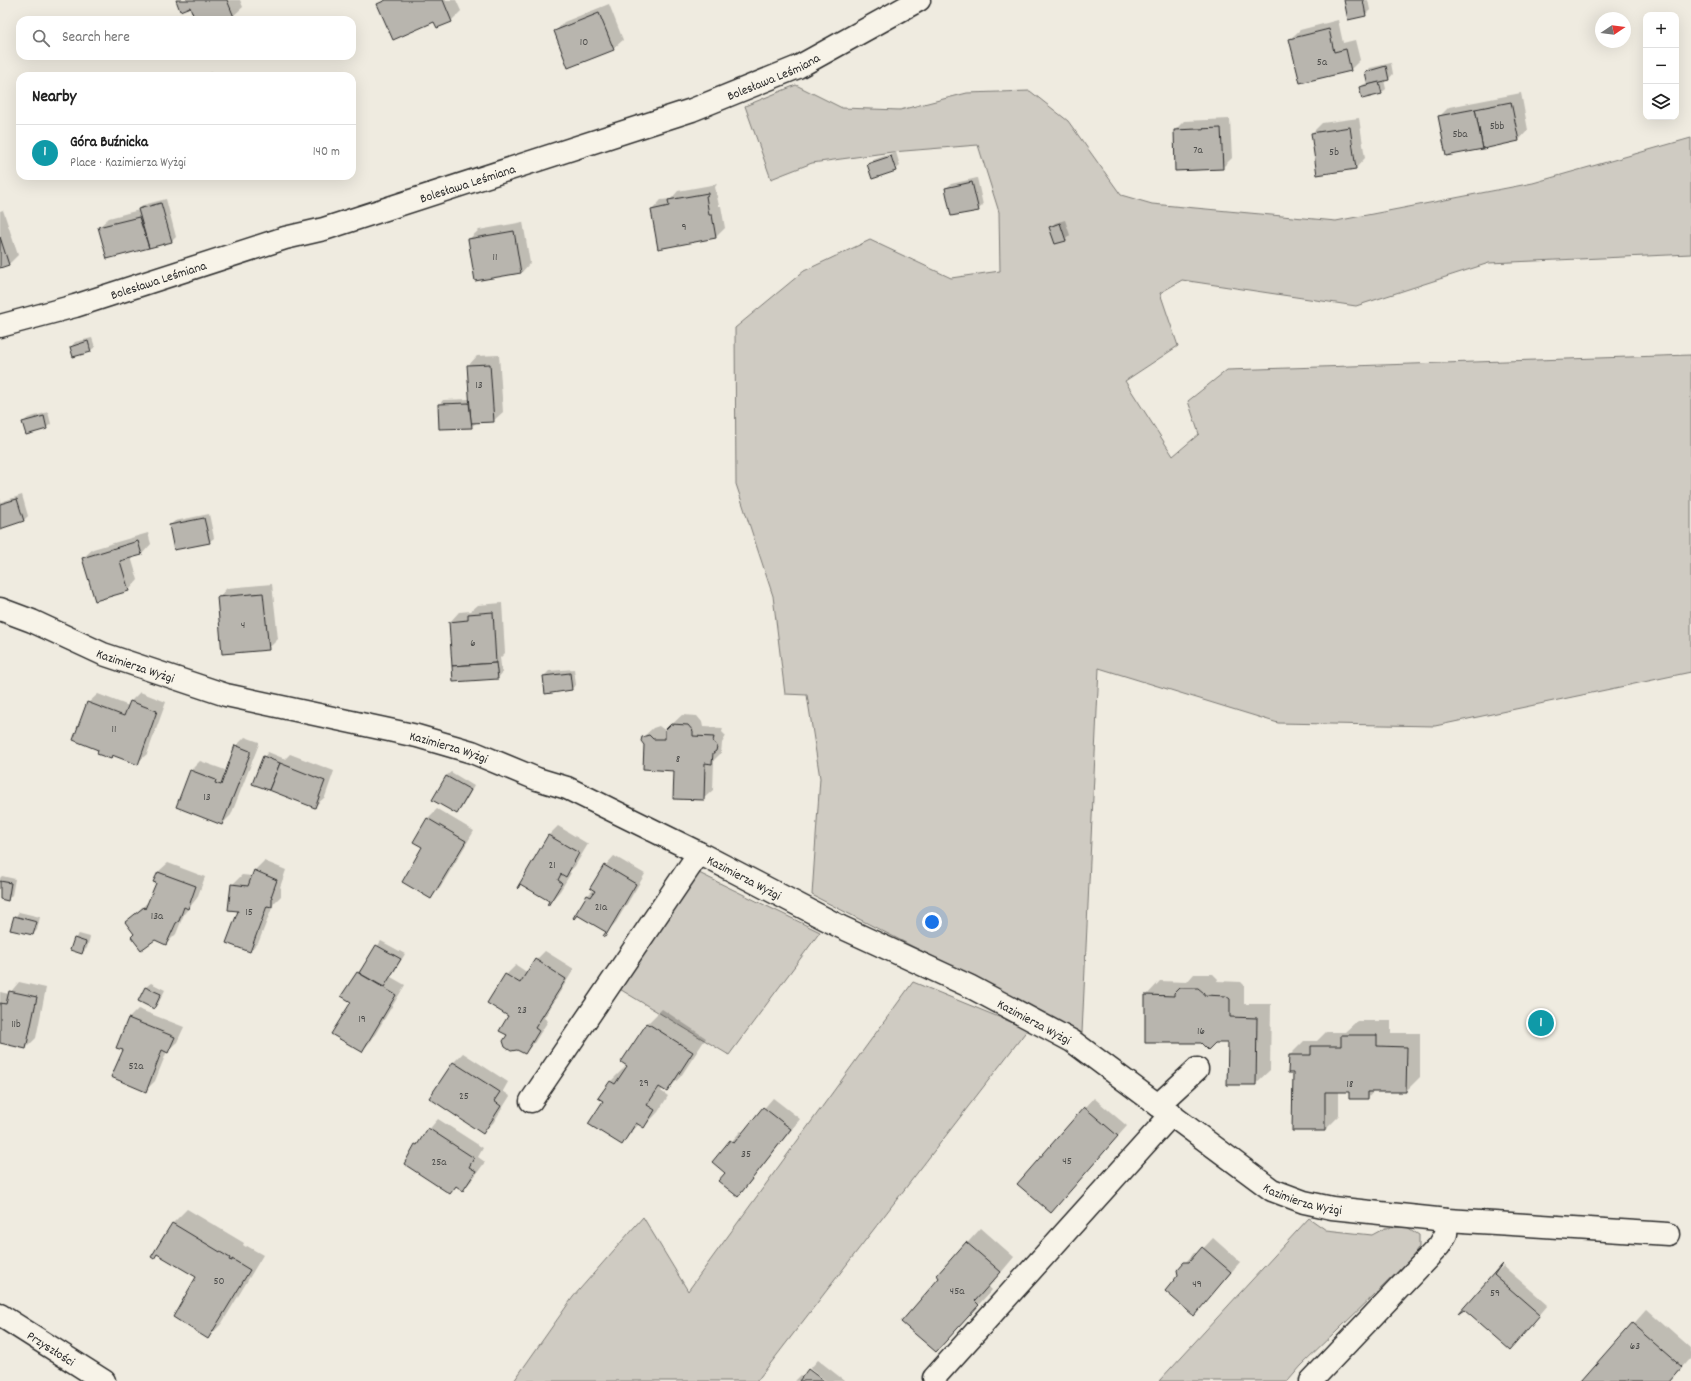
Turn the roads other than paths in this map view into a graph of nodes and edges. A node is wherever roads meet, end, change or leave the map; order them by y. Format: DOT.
graph roads {
  1 [pos="918,0"];
  2 [pos="0,326"];
  3 [pos="0,609"];
  4 [pos="699,853"];
  5 [pos="1197,1069"];
  6 [pos="530,1101"];
  7 [pos="1165,1110"];
  8 [pos="1448,1220"];
  9 [pos="1668,1234"];
  10 [pos="0,1315"];
  11 [pos="934,1378"];
  12 [pos="104,1381"];
  13 [pos="1311,1381"];
  1 -- 2 [label="street, Bolesława Leśmiana"];
  3 -- 4 [label="street, Kazimierza Wyżgi"];
  4 -- 6 [label="street"];
  4 -- 7 [label="street, Kazimierza Wyżgi"];
  5 -- 7 [label="street"];
  7 -- 8 [label="street, Kazimierza Wyżgi"];
  7 -- 11 [label="street"];
  8 -- 9 [label="street, Kazimierza Wyżgi"];
  8 -- 13 [label="street"];
  10 -- 12 [label="street, Przyszłości"];
}
